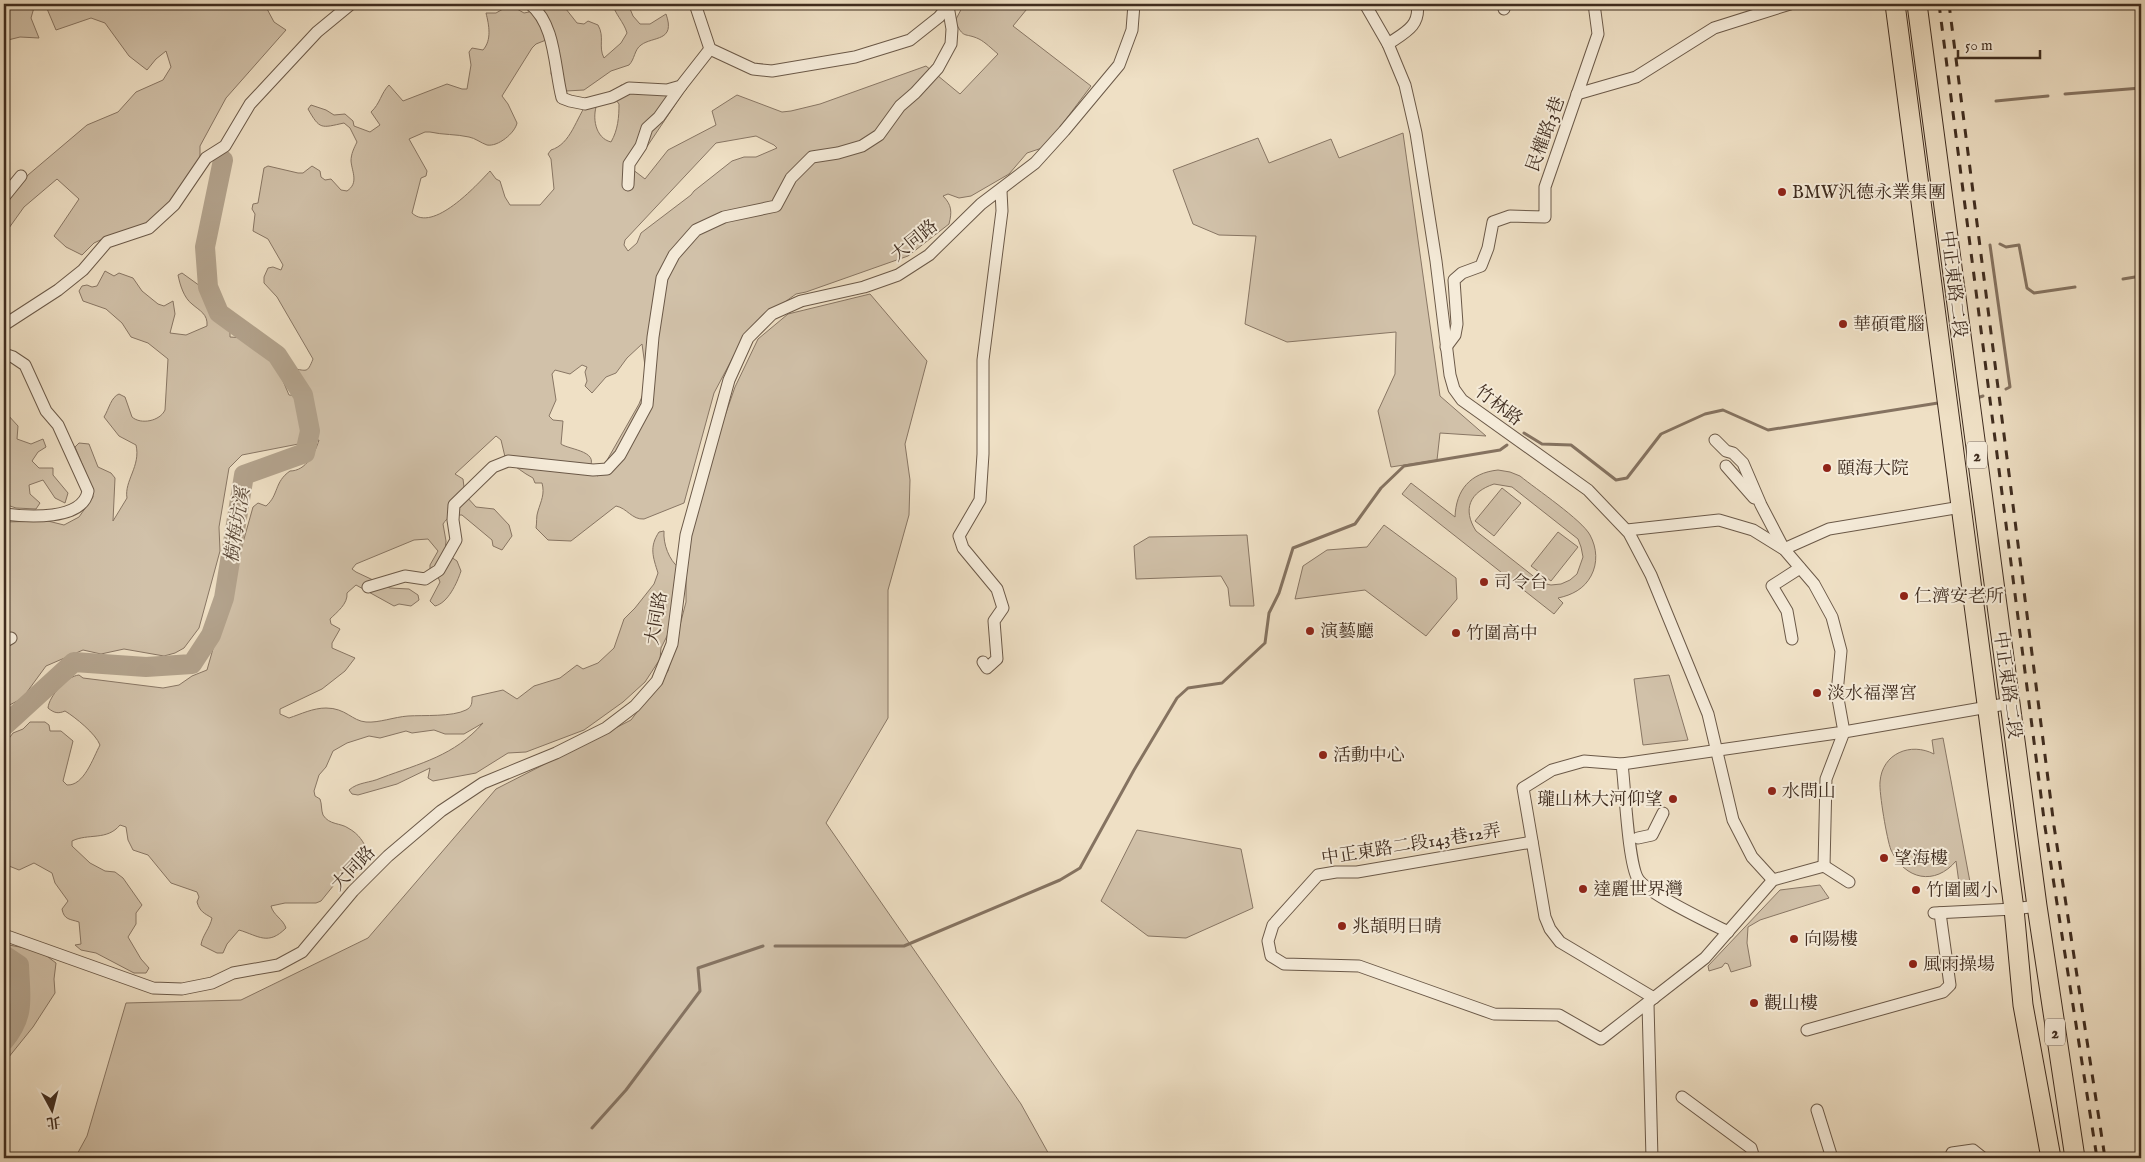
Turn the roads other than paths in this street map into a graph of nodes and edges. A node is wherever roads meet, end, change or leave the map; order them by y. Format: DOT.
graph roads {
  1 [pos="351,4"];
  2 [pos="530,4"];
  3 [pos="696,4"];
  4 [pos="1134,4"];
  5 [pos="1365,4"];
  6 [pos="1417,4"];
  7 [pos="1594,4"];
  8 [pos="1790,4"];
  9 [pos="1896,4"];
  10 [pos="1917,4"];
  11 [pos="949,5"];
  12 [pos="1388,44"];
  13 [pos="710,49"];
  14 [pos="682,86"];
  15 [pos="1577,94"];
  16 [pos="21,176"];
  17 [pos="628,185"];
  18 [pos="1000,191"];
  19 [pos="4,197"];
  20 [pos="4,325"];
  21 [pos="1446,347"];
  22 [pos="4,354"];
  23 [pos="1715,440"];
  24 [pos="1726,466"];
  25 [pos="1761,505"];
  26 [pos="1961,506"];
  27 [pos="4,514"];
  28 [pos="1627,530"];
  29 [pos="1784,549"];
  30 [pos="1800,568"];
  31 [pos="368,588"];
  32 [pos="1792,639"];
  33 [pos="983,662"];
  34 [pos="2011,702"];
  35 [pos="1987,706"];
  36 [pos="1844,732"];
  37 [pos="1716,749"];
  38 [pos="1622,764"];
  39 [pos="1663,813"];
  40 [pos="1638,838"];
  41 [pos="1532,842"];
  42 [pos="1824,866"];
  43 [pos="1774,880"];
  44 [pos="1849,882"];
  45 [pos="2037,906"];
  46 [pos="2014,910"];
  47 [pos="1728,932"];
  48 [pos="4,937"];
  49 [pos="1651,1001"];
  50 [pos="1807,1030"];
  51 [pos="1682,1097"];
  52 [pos="1817,1110"];
  53 [pos="1652,1158"];
  54 [pos="1754,1158"];
  55 [pos="1832,1158"];
  56 [pos="1950,1158"];
  57 [pos="1982,1158"];
  58 [pos="2051,1158"];
  59 [pos="2075,1158"];
  1 -- 20 [label="street"];
  2 -- 14 [label="street"];
  3 -- 13 [label="street"];
  4 -- 18 [label="street, 大同路"];
  5 -- 12 [label="street, 竹林路"];
  6 -- 12 [label="street"];
  7 -- 15 [label="street"];
  8 -- 15 [label="street, 民權路3巷"];
  9 -- 26 [label="main road, 中正東路二段 / 2"];
  10 -- 34 [label="main road, 中正東路二段 / 2"];
  11 -- 13 [label="street"];
  11 -- 31 [label="street"];
  12 -- 21 [label="street, 竹林路"];
  13 -- 14 [label="street"];
  14 -- 17 [label="street"];
  15 -- 21 [label="street, 民權路3巷"];
  16 -- 19 [label="street"];
  18 -- 33 [label="street"];
  18 -- 48 [label="street, 大同路"];
  21 -- 28 [label="street, 竹林路"];
  22 -- 27 [label="street"];
  23 -- 25 [label="street"];
  24 -- 25 [label="street"];
  25 -- 29 [label="street"];
  26 -- 29 [label="street"];
  26 -- 35 [label="main road, 中正東路二段 / 2"];
  28 -- 29 [label="street"];
  28 -- 37 [label="street, 竹林路"];
  29 -- 30 [label="street"];
  30 -- 32 [label="street"];
  30 -- 36 [label="street"];
  34 -- 35 [label="street"];
  34 -- 45 [label="main road, 中正東路二段 / 2"];
  35 -- 36 [label="street"];
  35 -- 46 [label="main road, 中正東路二段 / 2"];
  36 -- 37 [label="street"];
  36 -- 42 [label="street"];
  37 -- 38 [label="street"];
  37 -- 43 [label="street, 竹林路"];
  38 -- 41 [label="street"];
  38 -- 47 [label="street"];
  39 -- 40 [label="street"];
  41 -- 49 [label="street"];
  41 -- 49 [label="street, 中正東路二段143巷12弄"];
  42 -- 43 [label="street"];
  42 -- 44 [label="street"];
  43 -- 47 [label="street"];
  45 -- 46 [label="street"];
  45 -- 59 [label="main road, 中正東路二段 / 2"];
  46 -- 50 [label="street"];
  46 -- 58 [label="main road, 中正東路二段 / 2"];
  47 -- 49 [label="street"];
  49 -- 53 [label="street"];
  51 -- 54 [label="street"];
  52 -- 55 [label="street"];
  56 -- 57 [label="street"];
}
